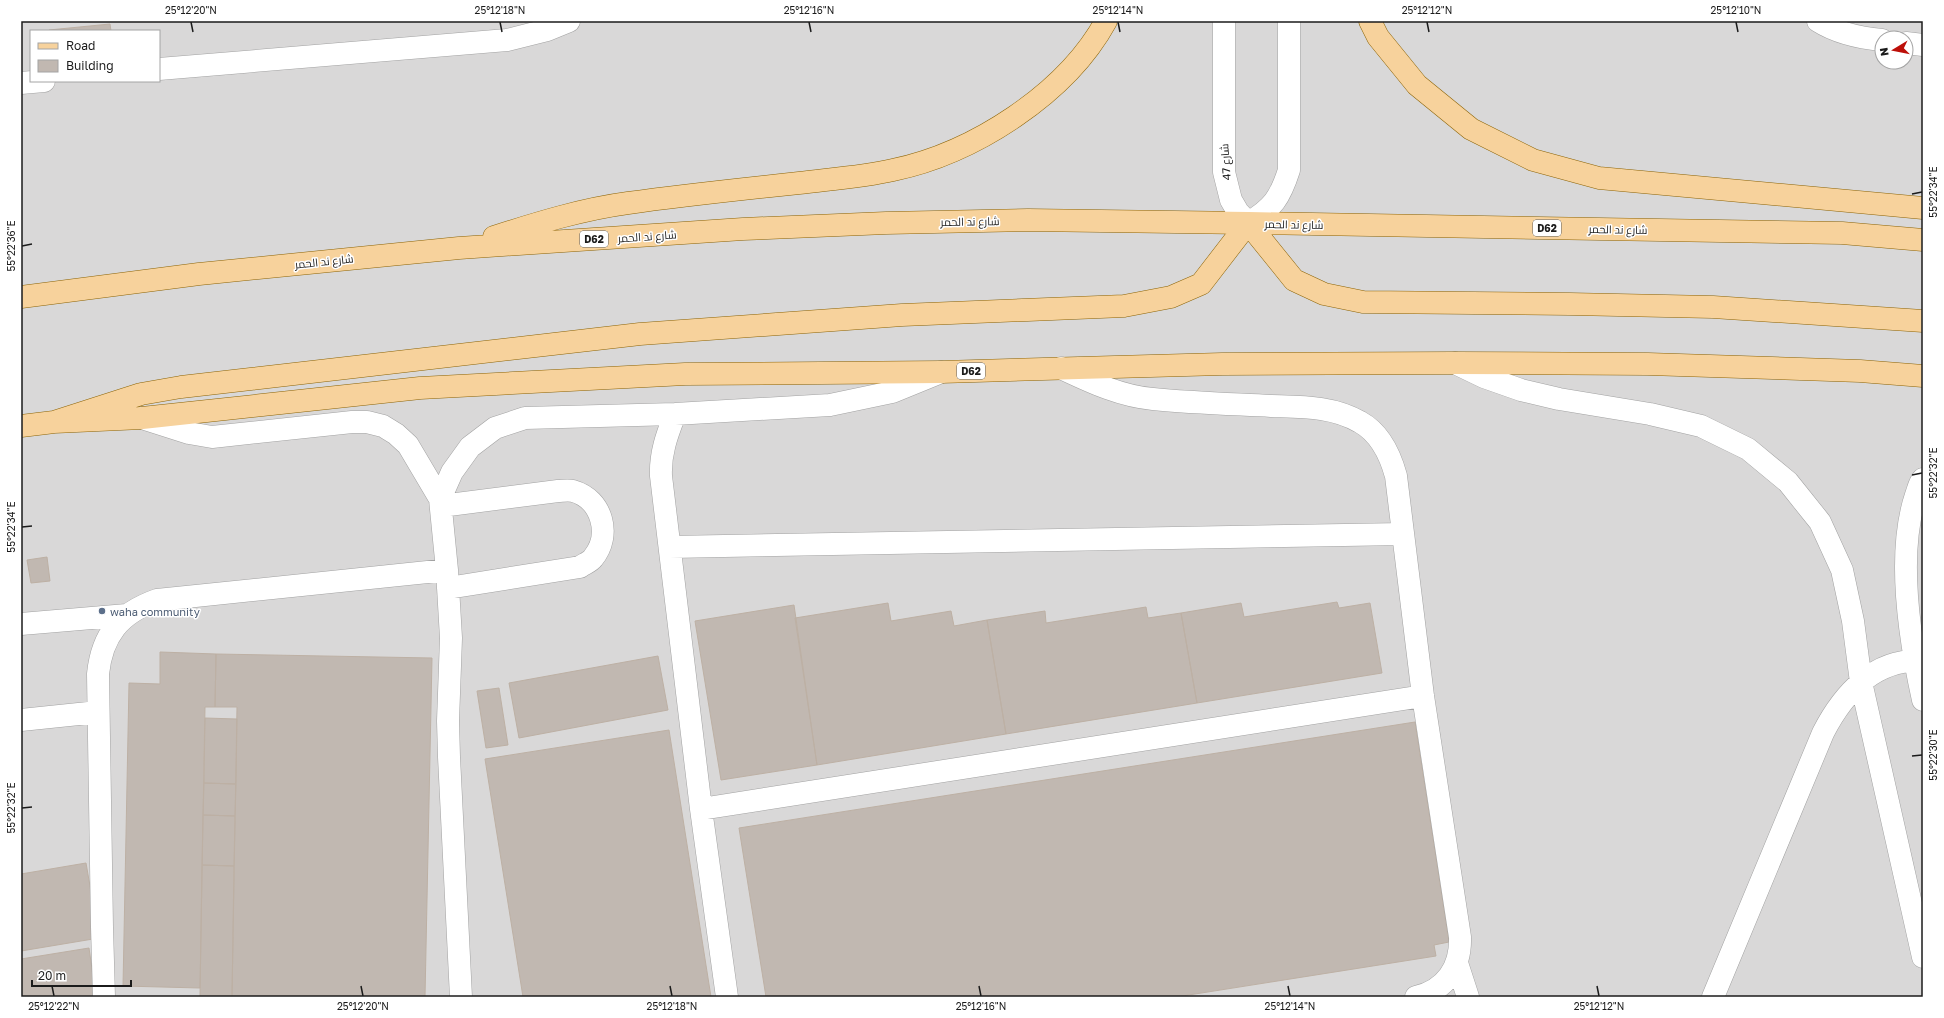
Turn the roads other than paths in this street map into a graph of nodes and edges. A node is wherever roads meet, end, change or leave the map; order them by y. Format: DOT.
graph roads {
  1 [pos="569,21"];
  2 [pos="1106,21"];
  3 [pos="1224,21"];
  4 [pos="1289,21"];
  5 [pos="1370,21"];
  6 [pos="1818,21"];
  7 [pos="1874,39"];
  8 [pos="160,69"];
  9 [pos="36,82"];
  10 [pos="21,84"];
  11 [pos="1923,208"];
  12 [pos="1248,223"];
  13 [pos="1923,240"];
  14 [pos="459,248"];
  15 [pos="21,297"];
  16 [pos="1923,321"];
  17 [pos="1455,363"];
  18 [pos="1062,368"];
  19 [pos="941,372"];
  20 [pos="1923,376"];
  21 [pos="675,414"];
  22 [pos="142,418"];
  23 [pos="54,422"];
  24 [pos="21,426"];
  25 [pos="1923,479"];
  26 [pos="441,502"];
  27 [pos="1403,534"];
  28 [pos="670,547"];
  29 [pos="448,579"];
  30 [pos="127,615"];
  31 [pos="21,624"];
  32 [pos="1919,660"];
  33 [pos="1861,682"];
  34 [pos="1423,696"];
  35 [pos="1923,700"];
  36 [pos="98,712"];
  37 [pos="21,720"];
  38 [pos="702,809"];
  39 [pos="1923,957"];
  40 [pos="1457,964"];
  41 [pos="104,997"];
  42 [pos="461,997"];
  43 [pos="727,997"];
  44 [pos="1416,997"];
  45 [pos="1468,997"];
  46 [pos="1713,997"];
  1 -- 8 [label="street"];
  2 -- 14 [label="main road"];
  3 -- 12 [label="street, شارع 47"];
  4 -- 12 [label="street"];
  5 -- 11 [label="main road"];
  6 -- 7 [label="street"];
  9 -- 10 [label="street"];
  12 -- 13 [label="main road, شارع ند الحمر / D62"];
  12 -- 14 [label="main road, شارع ند الحمر / D62"];
  12 -- 16 [label="main road"];
  12 -- 23 [label="main road"];
  14 -- 15 [label="main road, شارع ند الحمر / D62"];
  17 -- 18 [label="main road, D62"];
  17 -- 20 [label="main road, D62"];
  17 -- 33 [label="street"];
  18 -- 19 [label="main road, D62"];
  18 -- 27 [label="street"];
  19 -- 21 [label="street"];
  19 -- 22 [label="main road, D62"];
  21 -- 26 [label="street"];
  21 -- 28 [label="street"];
  22 -- 23 [label="main road, D62"];
  22 -- 26 [label="street"];
  23 -- 24 [label="main road, D62"];
  25 -- 32 [label="street"];
  26 -- 29 [label="street"];
  26 -- 29 [label="street"];
  27 -- 28 [label="street"];
  27 -- 34 [label="street"];
  28 -- 38 [label="street"];
  29 -- 30 [label="street"];
  29 -- 42 [label="street"];
  30 -- 31 [label="street"];
  30 -- 36 [label="street"];
  32 -- 33 [label="street"];
  32 -- 35 [label="street"];
  33 -- 39 [label="street"];
  33 -- 46 [label="street"];
  34 -- 38 [label="street"];
  34 -- 40 [label="street"];
  36 -- 37 [label="street"];
  36 -- 41 [label="street"];
  38 -- 43 [label="street"];
  40 -- 44 [label="street"];
  40 -- 45 [label="street"];
}
